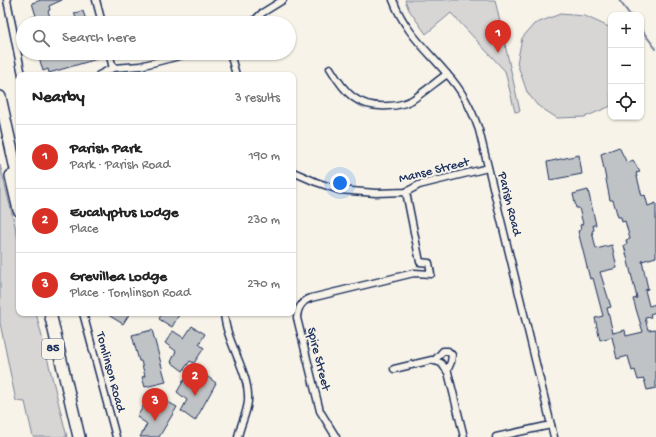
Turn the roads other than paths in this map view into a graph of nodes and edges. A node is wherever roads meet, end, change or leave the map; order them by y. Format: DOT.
graph roads {
  1 [pos="7,0"];
  2 [pos="96,0"];
  3 [pos="283,0"];
  4 [pos="392,0"];
  5 [pos="100,16"];
  6 [pos="259,16"];
  7 [pos="16,45"];
  8 [pos="19,60"];
  9 [pos="111,60"];
  10 [pos="164,60"];
  11 [pos="232,60"];
  12 [pos="113,68"];
  13 [pos="330,68"];
  14 [pos="21,72"];
  15 [pos="105,72"];
  16 [pos="235,72"];
  17 [pos="448,74"];
  18 [pos="0,98"];
  19 [pos="0,126"];
  20 [pos="488,168"];
  21 [pos="16,170"];
  22 [pos="296,173"];
  23 [pos="406,192"];
  24 [pos="16,197"];
  25 [pos="420,262"];
  26 [pos="414,273"];
  27 [pos="45,316"];
  28 [pos="51,316"];
  29 [pos="84,316"];
  30 [pos="225,316"];
  31 [pos="434,361"];
  32 [pos="394,369"];
  33 [pos="447,371"];
  34 [pos="65,383"];
  35 [pos="551,425"];
  36 [pos="78,437"];
  37 [pos="116,437"];
  38 [pos="238,437"];
  39 [pos="336,437"];
  40 [pos="464,437"];
  41 [pos="496,437"];
  42 [pos="554,437"];
  1 -- 7 [label="street"];
  2 -- 5 [label="street"];
  3 -- 6 [label="street"];
  4 -- 17 [label="street, Parish Road"];
  8 -- 14 [label="street"];
  9 -- 12 [label="street"];
  10 -- 12 [label="street"];
  11 -- 16 [label="street"];
  12 -- 15 [label="street"];
  13 -- 17 [label="street"];
  17 -- 20 [label="street, Parish Road"];
  18 -- 21 [label="highway"];
  19 -- 24 [label="highway"];
  20 -- 23 [label="street, Manse Street"];
  20 -- 35 [label="street, Parish Road"];
  22 -- 23 [label="street, Manse Street"];
  23 -- 25 [label="street"];
  25 -- 26 [label="street"];
  25 -- 26 [label="street, Spire Street"];
  26 -- 39 [label="street, Spire Street"];
  27 -- 34 [label="highway, 85"];
  28 -- 34 [label="highway, 85"];
  29 -- 37 [label="street, Tomlinson Road"];
  30 -- 38 [label="street"];
  31 -- 32 [label="street"];
  31 -- 33 [label="street"];
  31 -- 33 [label="street"];
  33 -- 40 [label="street"];
  34 -- 36 [label="highway, 85"];
  35 -- 41 [label="street"];
  35 -- 42 [label="street, Parish Road"];
}
